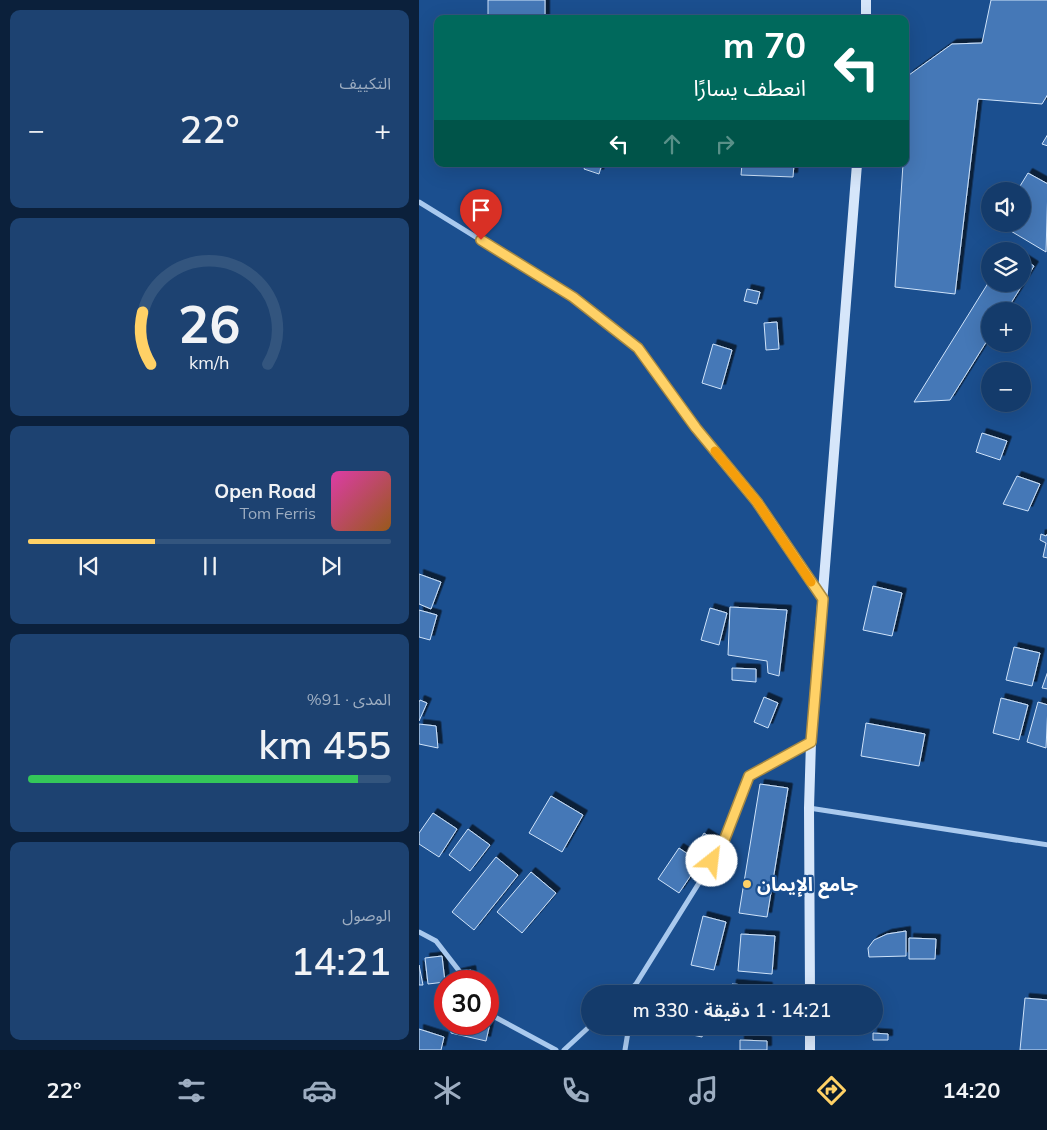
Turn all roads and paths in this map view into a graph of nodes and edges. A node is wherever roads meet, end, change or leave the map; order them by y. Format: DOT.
graph roads {
  1 [pos="866,0"];
  2 [pos="866,15"];
  3 [pos="857,167"];
  4 [pos="419,202"];
  5 [pos="823,599"];
  6 [pos="811,742"];
  7 [pos="809,808"];
  8 [pos="1047,845"];
  9 [pos="419,932"];
  10 [pos="458,970"];
  11 [pos="636,984"];
  12 [pos="810,985"];
  13 [pos="499,1019"];
  14 [pos="581,1034"];
  15 [pos="628,1035"];
  16 [pos="810,1035"];
  17 [pos="555,1050"];
  18 [pos="564,1050"];
  19 [pos="625,1050"];
  20 [pos="811,1050"];
  1 -- 2 [label="street"];
  3 -- 5 [label="street"];
  4 -- 5 [label="street"];
  5 -- 6 [label="street"];
  6 -- 7 [label="street"];
  6 -- 11 [label="street"];
  7 -- 8 [label="street"];
  7 -- 12 [label="street"];
  9 -- 10 [label="street"];
  13 -- 17 [label="street"];
  14 -- 18 [label="street"];
  15 -- 19 [label="street"];
  16 -- 20 [label="street"];
}
